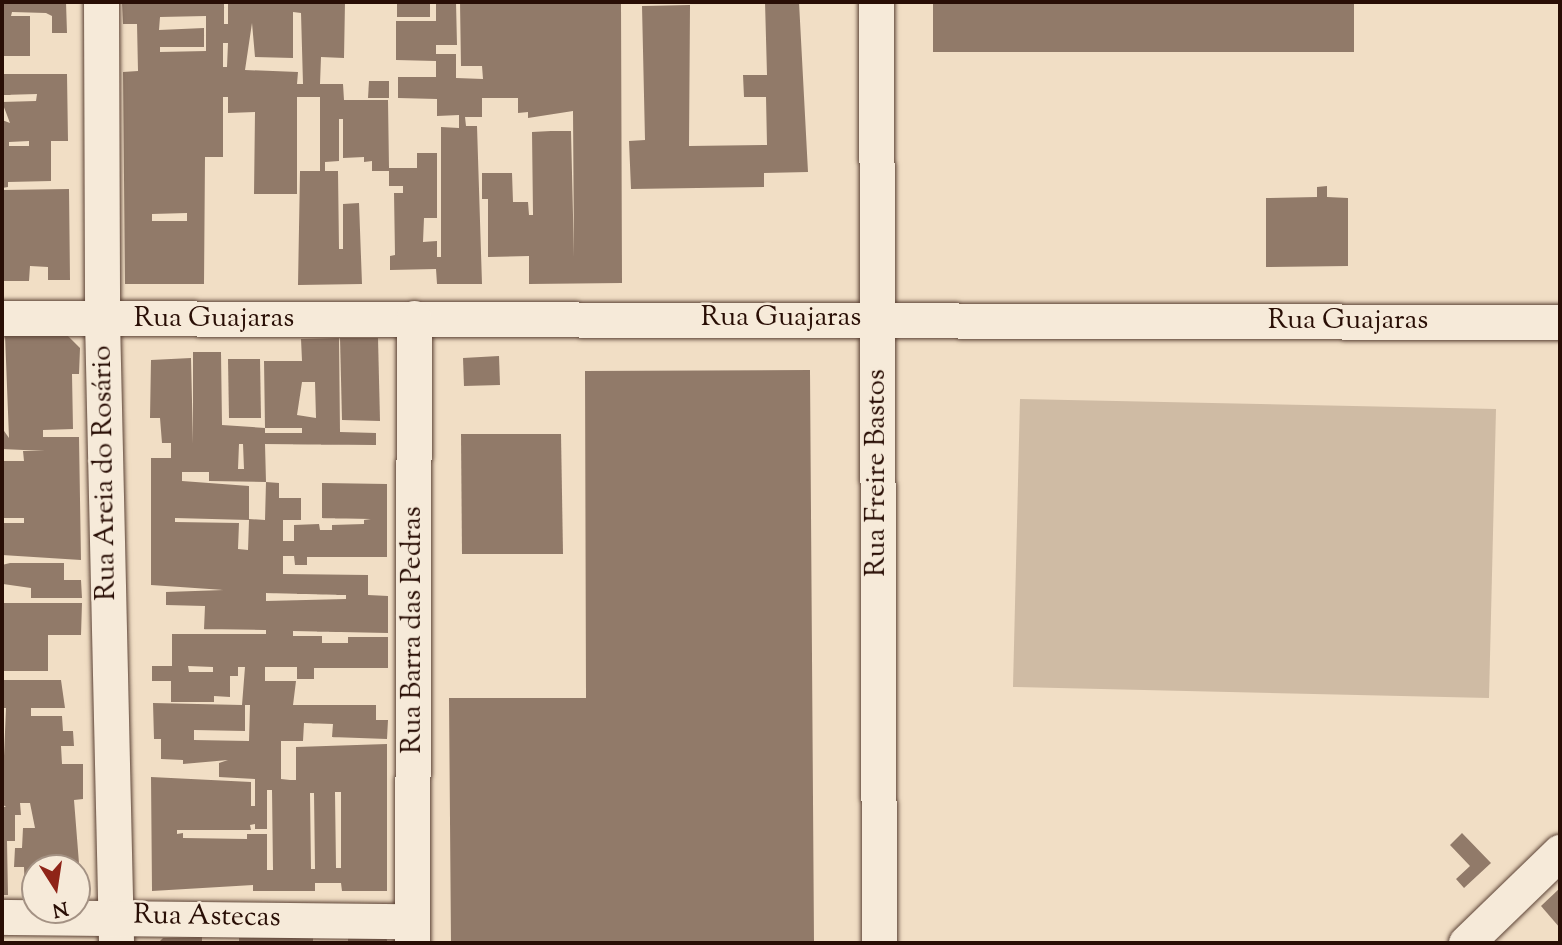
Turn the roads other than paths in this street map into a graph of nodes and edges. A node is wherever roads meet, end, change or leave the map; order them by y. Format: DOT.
graph roads {
  1 [pos="101,2"];
  2 [pos="876,2"];
  3 [pos="2,318"];
  4 [pos="414,318"];
  5 [pos="876,318"];
  6 [pos="102,319"];
  7 [pos="1560,322"];
  8 [pos="1560,852"];
  9 [pos="2,917"];
  10 [pos="115,929"];
  11 [pos="412,932"];
  12 [pos="879,943"];
  13 [pos="1466,943"];
  1 -- 6 [label="street, Rua Areia do Rosário"];
  2 -- 5 [label="street, Rua Freire Bastos"];
  3 -- 6 [label="street, Rua Guajaras"];
  4 -- 5 [label="street, Rua Guajaras"];
  4 -- 6 [label="street, Rua Guajaras"];
  4 -- 11 [label="street, Rua Barra das Pedras"];
  5 -- 7 [label="street, Rua Guajaras"];
  5 -- 12 [label="street, Rua Freire Bastos"];
  6 -- 10 [label="street, Rua Areia do Rosário"];
  8 -- 13 [label="street"];
  9 -- 10 [label="street, Rua Astecas"];
  10 -- 11 [label="street, Rua Astecas"];
}
